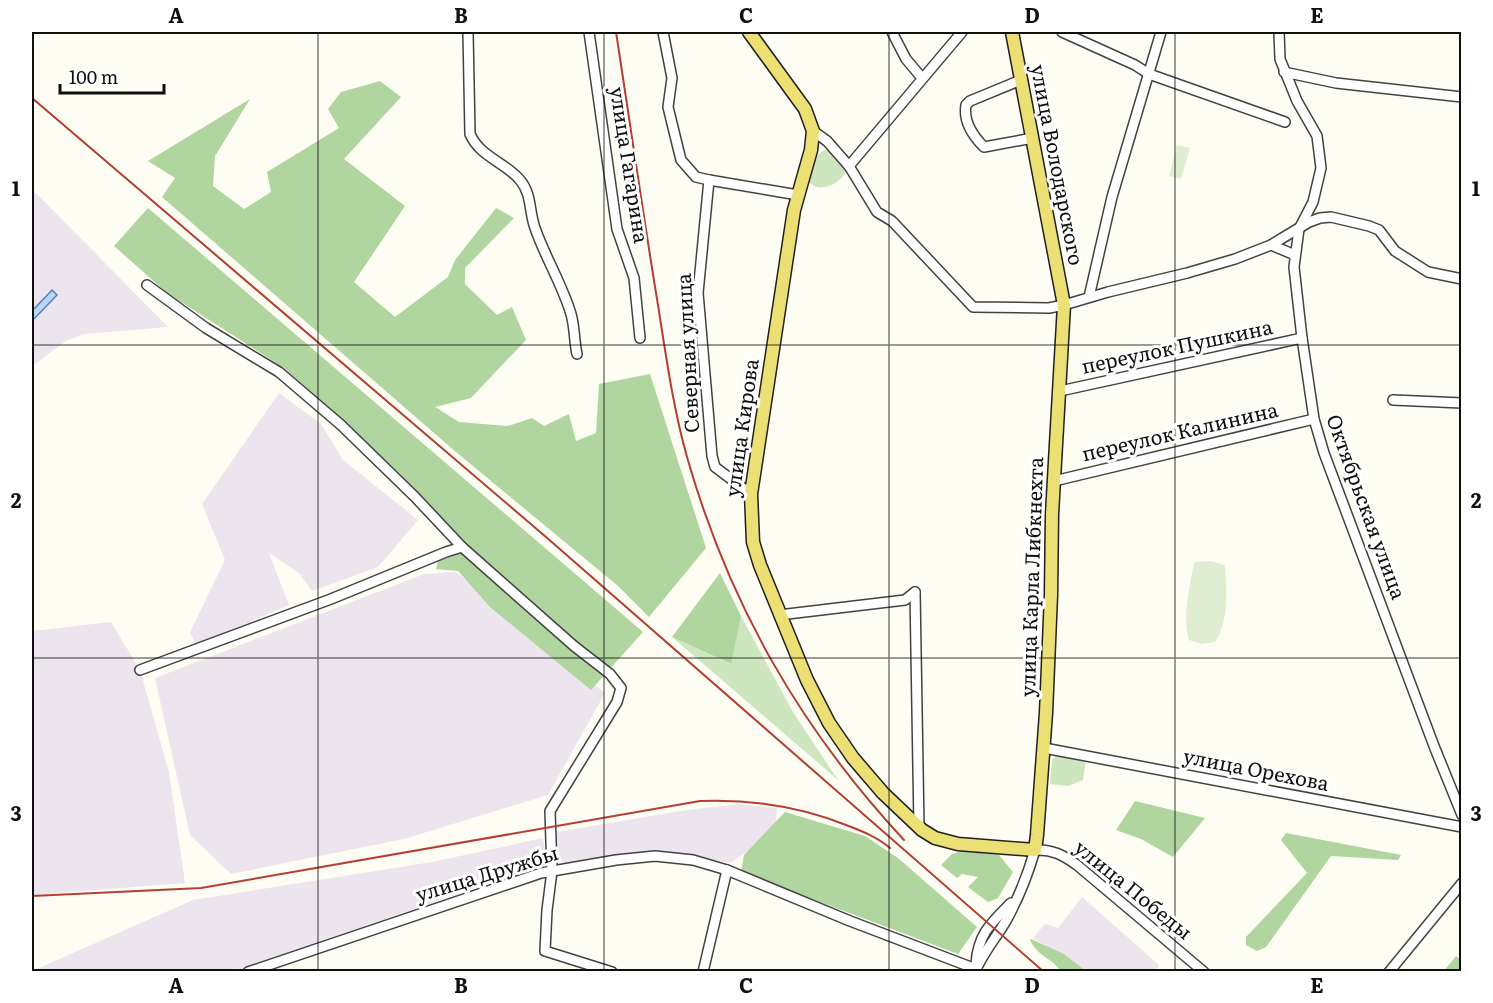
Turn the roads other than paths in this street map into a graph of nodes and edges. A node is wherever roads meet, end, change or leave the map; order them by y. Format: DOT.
graph roads {
  1 [pos="468,32"];
  2 [pos="589,32"];
  3 [pos="663,32"];
  4 [pos="749,32"];
  5 [pos="892,32"];
  6 [pos="962,32"];
  7 [pos="1012,32"];
  8 [pos="1062,32"];
  9 [pos="1161,32"];
  10 [pos="1279,32"];
  11 [pos="1284,72"];
  12 [pos="1149,74"];
  13 [pos="922,78"];
  14 [pos="1021,80"];
  15 [pos="1461,97"];
  16 [pos="1285,122"];
  17 [pos="813,131"];
  18 [pos="1033,138"];
  19 [pos="849,166"];
  20 [pos="709,180"];
  21 [pos="798,195"];
  22 [pos="1299,229"];
  23 [pos="1271,245"];
  24 [pos="1295,255"];
  25 [pos="1461,279"];
  26 [pos="147,285"];
  27 [pos="1089,297"];
  28 [pos="1064,305"];
  29 [pos="640,338"];
  30 [pos="1302,338"];
  31 [pos="577,354"];
  32 [pos="1060,391"];
  33 [pos="1393,400"];
  34 [pos="1461,403"];
  35 [pos="1314,419"];
  36 [pos="1054,481"];
  37 [pos="751,494"];
  38 [pos="462,547"];
  39 [pos="779,615"];
  40 [pos="140,670"];
  41 [pos="1044,748"];
  42 [pos="1461,815"];
  43 [pos="919,827"];
  44 [pos="1461,827"];
  45 [pos="1035,850"];
  46 [pos="727,870"];
  47 [pos="552,871"];
  48 [pos="1461,884"];
  49 [pos="976,970"];
  50 [pos="248,972"];
  51 [pos="612,972"];
  52 [pos="703,972"];
  53 [pos="1204,972"];
  54 [pos="1389,972"];
  1 -- 31 [label="street"];
  2 -- 29 [label="street, улица Гагарина"];
  3 -- 20 [label="street"];
  4 -- 17 [label="main road"];
  5 -- 13 [label="street"];
  6 -- 13 [label="street"];
  7 -- 14 [label="main road, улица Володарского"];
  8 -- 12 [label="street"];
  9 -- 12 [label="street"];
  10 -- 11 [label="street, Октябрьская улица"];
  11 -- 15 [label="street"];
  11 -- 22 [label="street, Октябрьская улица"];
  12 -- 16 [label="street"];
  12 -- 27 [label="street"];
  13 -- 19 [label="street"];
  14 -- 18 [label="main road, улица Володарского"];
  14 -- 18 [label="street"];
  17 -- 19 [label="street"];
  17 -- 21 [label="main road, улица Кирова"];
  18 -- 28 [label="main road, улица Володарского"];
  19 -- 28 [label="street"];
  20 -- 21 [label="street"];
  20 -- 37 [label="street, Северная улица"];
  21 -- 37 [label="main road, улица Кирова"];
  22 -- 23 [label="street"];
  22 -- 24 [label="street, Октябрьская улица"];
  22 -- 25 [label="street"];
  23 -- 24 [label="street"];
  23 -- 27 [label="street"];
  24 -- 30 [label="street, Октябрьская улица"];
  26 -- 38 [label="street"];
  27 -- 28 [label="street"];
  28 -- 32 [label="main road, улица Карла Либкнехта"];
  30 -- 32 [label="street, переулок Пушкина"];
  30 -- 35 [label="street, Октябрьская улица"];
  32 -- 36 [label="main road, улица Карла Либкнехта"];
  33 -- 34 [label="street"];
  35 -- 36 [label="street, переулок Калинина"];
  35 -- 42 [label="street, Октябрьская улица"];
  36 -- 41 [label="main road, улица Карла Либкнехта"];
  37 -- 39 [label="main road, улица Кирова"];
  38 -- 40 [label="street"];
  38 -- 47 [label="street"];
  39 -- 43 [label="main road, улица Кирова"];
  39 -- 43 [label="street"];
  41 -- 44 [label="street, улица Орехова"];
  41 -- 45 [label="main road, улица Карла Либкнехта"];
  43 -- 45 [label="main road, улица Кирова"];
  45 -- 49 [label="street"];
  45 -- 53 [label="street, улица Победы"];
  46 -- 47 [label="street, улица Дружбы"];
  46 -- 49 [label="street, улица Дружбы"];
  46 -- 52 [label="street"];
  47 -- 50 [label="street, улица Дружбы"];
  47 -- 51 [label="street"];
  48 -- 54 [label="street"];
}
